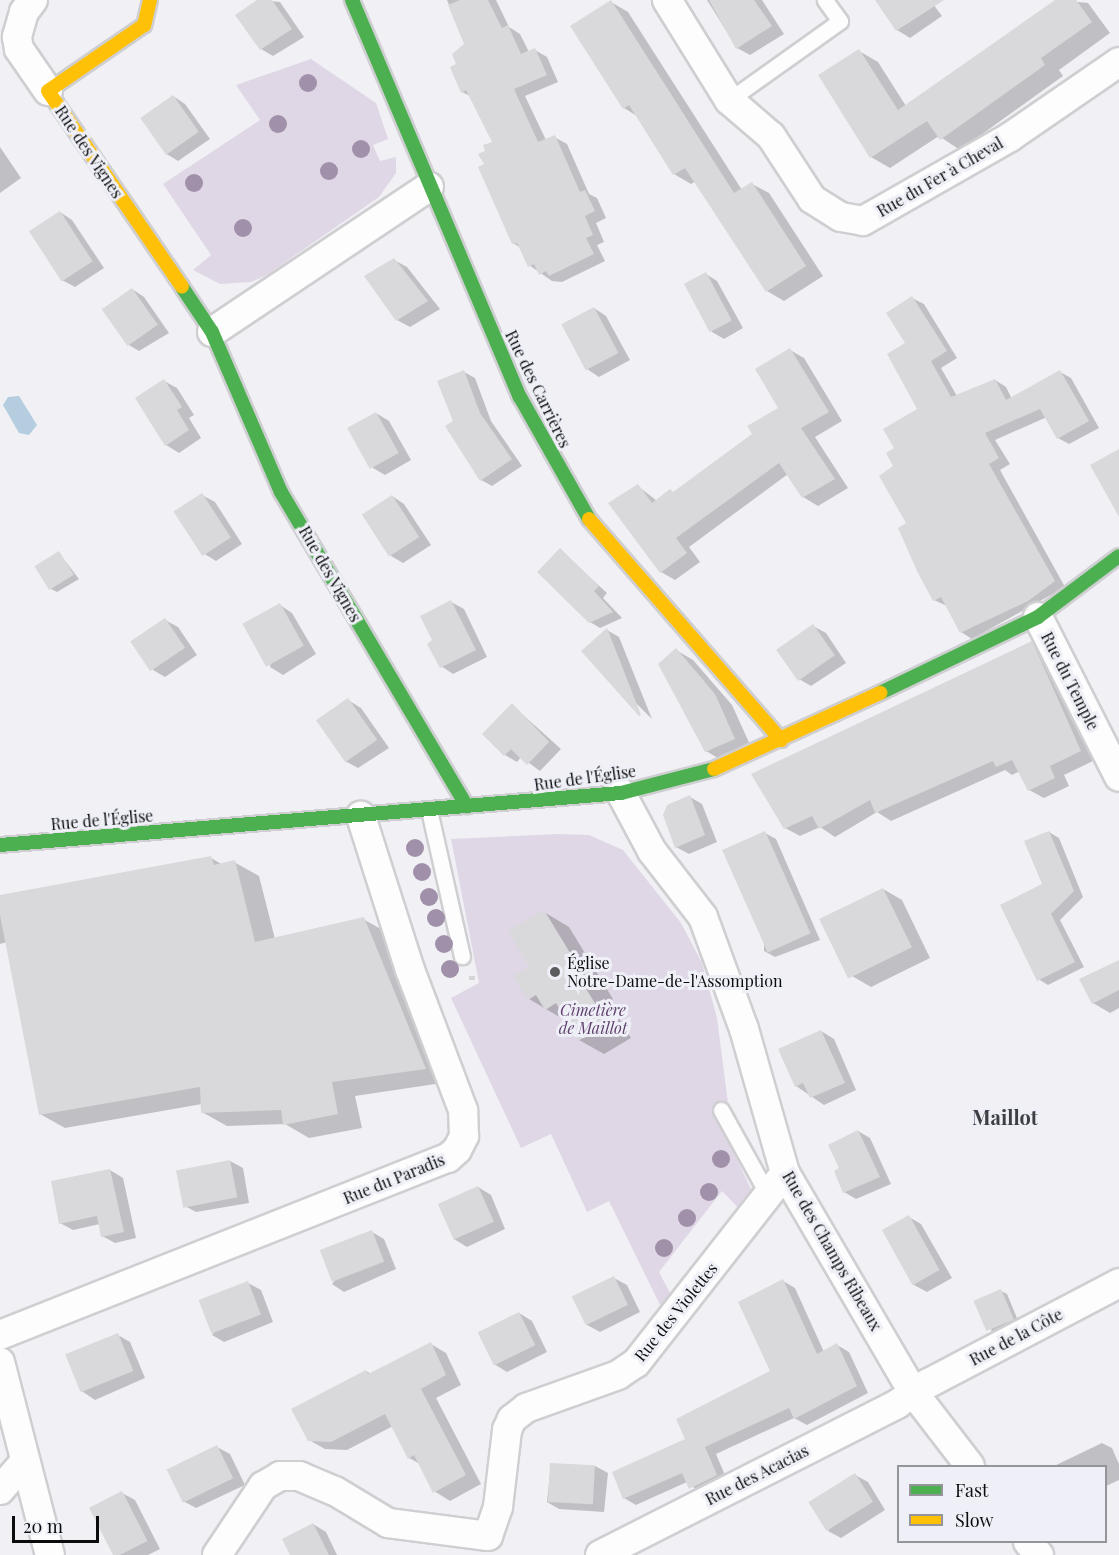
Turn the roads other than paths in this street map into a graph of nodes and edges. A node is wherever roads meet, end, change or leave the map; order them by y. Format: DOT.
graph roads {
  1 [pos="33,0"];
  2 [pos="150,0"];
  3 [pos="352,0"];
  4 [pos="667,0"];
  5 [pos="825,0"];
  6 [pos="1119,62"];
  7 [pos="48,91"];
  8 [pos="729,100"];
  9 [pos="429,187"];
  10 [pos="212,332"];
  11 [pos="1119,556"];
  12 [pos="1038,617"];
  13 [pos="780,740"];
  14 [pos="1119,777"];
  15 [pos="621,794"];
  16 [pos="466,806"];
  17 [pos="429,810"];
  18 [pos="361,816"];
  19 [pos="0,845"];
  20 [pos="462,956"];
  21 [pos="721,1110"];
  22 [pos="776,1183"];
  23 [pos="1119,1283"];
  24 [pos="0,1335"];
  25 [pos="0,1362"];
  26 [pos="913,1392"];
  27 [pos="24,1462"];
  28 [pos="968,1465"];
  29 [pos="0,1490"];
  30 [pos="1029,1543"];
  31 [pos="493,1545"];
  32 [pos="50,1555"];
  33 [pos="217,1555"];
  34 [pos="600,1555"];
  35 [pos="1039,1555"];
  1 -- 7 [label="street, Rue des Vignes"];
  2 -- 7 [label="street, Rue des Vignes"];
  3 -- 9 [label="street, Rue des Carrières"];
  4 -- 8 [label="street, Rue du Fer à Cheval"];
  5 -- 8 [label="lane"];
  6 -- 8 [label="street, Rue du Fer à Cheval"];
  7 -- 10 [label="street, Rue des Vignes"];
  9 -- 10 [label="street"];
  9 -- 13 [label="street, Rue des Carrières"];
  10 -- 16 [label="street, Rue des Vignes"];
  11 -- 12 [label="street, Rue de l'Église"];
  12 -- 13 [label="street, Rue de l'Église"];
  12 -- 14 [label="street, Rue du Temple"];
  13 -- 15 [label="street, Rue de l'Église"];
  15 -- 16 [label="street, Rue de l'Église"];
  15 -- 22 [label="street, Rue des Champs Ribeaux"];
  16 -- 17 [label="street, Rue de l'Église"];
  17 -- 18 [label="street, Rue de l'Église"];
  17 -- 20 [label="lane"];
  18 -- 19 [label="street, Rue de l'Église"];
  18 -- 24 [label="street, Rue du Paradis"];
  21 -- 22 [label="lane"];
  22 -- 26 [label="street, Rue des Champs Ribeaux"];
  22 -- 31 [label="street, Rue des Violettes"];
  23 -- 26 [label="street, Rue de la Côte"];
  25 -- 27 [label="street"];
  26 -- 28 [label="street, Rue des Champs Ribeaux"];
  26 -- 34 [label="street, Rue des Acacias"];
  27 -- 29 [label="street"];
  27 -- 32 [label="street"];
  30 -- 35 [label="street"];
  31 -- 33 [label="street, Rue des Violettes"];
}
